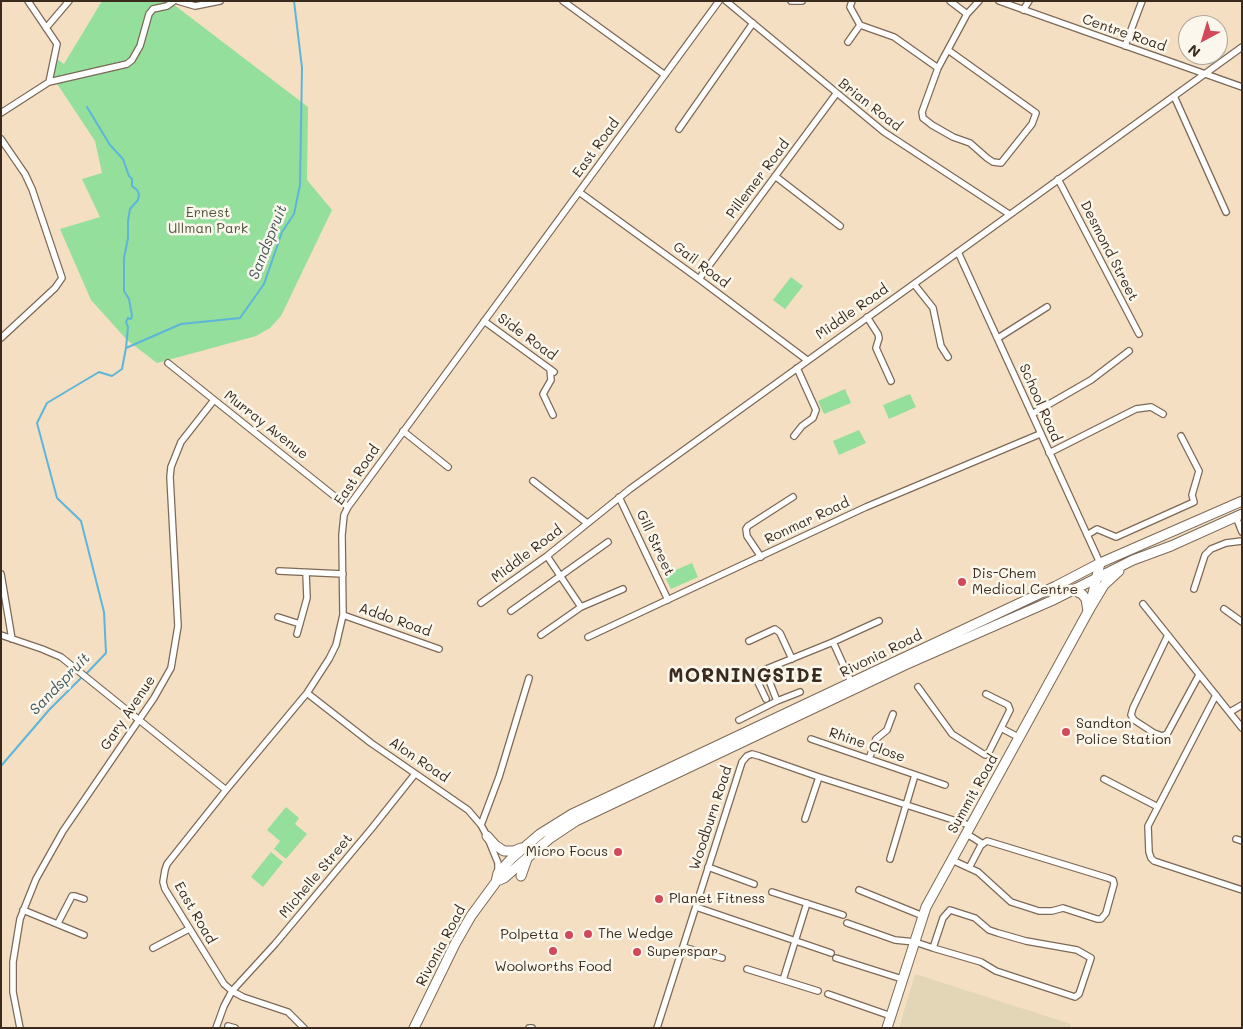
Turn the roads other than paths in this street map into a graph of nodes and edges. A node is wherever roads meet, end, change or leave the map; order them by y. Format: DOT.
graph roads {
  1 [pos="28,1"];
  2 [pos="70,1"];
  3 [pos="176,1"];
  4 [pos="220,1"];
  5 [pos="563,1"];
  6 [pos="719,1"];
  7 [pos="726,1"];
  8 [pos="790,1"];
  9 [pos="802,1"];
  10 [pos="852,1"];
  11 [pos="950,1"];
  12 [pos="979,1"];
  13 [pos="999,1"];
  14 [pos="1029,1"];
  15 [pos="1142,1"];
  16 [pos="1023,10"];
  17 [pos="967,14"];
  18 [pos="753,23"];
  19 [pos="860,25"];
  20 [pos="46,28"];
  21 [pos="848,42"];
  22 [pos="1124,46"];
  23 [pos="1242,46"];
  24 [pos="948,50"];
  25 [pos="938,68"];
  26 [pos="1204,74"];
  27 [pos="665,75"];
  28 [pos="49,82"];
  29 [pos="1242,87"];
  30 [pos="836,94"];
  31 [pos="1174,96"];
  32 [pos="1,113"];
  33 [pos="679,130"];
  34 [pos="1,139"];
  35 [pos="775,176"];
  36 [pos="1058,179"];
  37 [pos="579,192"];
  38 [pos="1226,212"];
  39 [pos="1009,214"];
  40 [pos="840,226"];
  41 [pos="958,252"];
  42 [pos="699,279"];
  43 [pos="914,284"];
  44 [pos="1047,306"];
  45 [pos="867,317"];
  46 [pos="484,321"];
  47 [pos="1138,334"];
  48 [pos="1,338"];
  49 [pos="998,338"];
  50 [pos="1129,351"];
  51 [pos="948,357"];
  52 [pos="807,360"];
  53 [pos="168,363"];
  54 [pos="797,368"];
  55 [pos="891,381"];
  56 [pos="214,400"];
  57 [pos="1032,414"];
  58 [pos="1163,414"];
  59 [pos="553,415"];
  60 [pos="403,431"];
  61 [pos="1040,434"];
  62 [pos="794,436"];
  63 [pos="1181,436"];
  64 [pos="1049,453"];
  65 [pos="448,467"];
  66 [pos="533,481"];
  67 [pos="793,497"];
  68 [pos="619,498"];
  69 [pos="1242,500"];
  70 [pos="348,507"];
  71 [pos="1239,516"];
  72 [pos="587,523"];
  73 [pos="1242,532"];
  74 [pos="1087,535"];
  75 [pos="1242,540"];
  76 [pos="608,542"];
  77 [pos="547,556"];
  78 [pos="761,557"];
  79 [pos="1133,560"];
  80 [pos="1100,563"];
  81 [pos="279,571"];
  82 [pos="306,573"];
  83 [pos="1,574"];
  84 [pos="342,574"];
  85 [pos="560,575"];
  86 [pos="1096,578"];
  87 [pos="623,589"];
  88 [pos="1194,589"];
  89 [pos="1071,590"];
  90 [pos="668,600"];
  91 [pos="481,603"];
  92 [pos="1143,604"];
  93 [pos="582,607"];
  94 [pos="1224,609"];
  95 [pos="511,610"];
  96 [pos="1088,611"];
  97 [pos="343,616"];
  98 [pos="278,617"];
  99 [pos="879,621"];
  100 [pos="1242,622"];
  101 [pos="300,624"];
  102 [pos="960,632"];
  103 [pos="297,634"];
  104 [pos="542,635"];
  105 [pos="973,635"];
  106 [pos="1,636"];
  107 [pos="1168,636"];
  108 [pos="588,637"];
  109 [pos="12,639"];
  110 [pos="749,641"];
  111 [pos="833,642"];
  112 [pos="439,649"];
  113 [pos="792,659"];
  114 [pos="765,670"];
  115 [pos="754,674"];
  116 [pos="1200,675"];
  117 [pos="737,676"];
  118 [pos="529,678"];
  119 [pos="853,687"];
  120 [pos="918,687"];
  121 [pos="800,692"];
  122 [pos="307,693"];
  123 [pos="986,694"];
  124 [pos="1216,695"];
  125 [pos="766,699"];
  126 [pos="777,701"];
  127 [pos="1242,705"];
  128 [pos="1230,712"];
  129 [pos="893,714"];
  130 [pos="138,720"];
  131 [pos="739,720"];
  132 [pos="1001,728"];
  133 [pos="1242,728"];
  134 [pos="811,738"];
  135 [pos="1020,738"];
  136 [pos="869,759"];
  137 [pos="415,774"];
  138 [pos="915,775"];
  139 [pos="818,777"];
  140 [pos="1104,780"];
  141 [pos="945,785"];
  142 [pos="226,790"];
  143 [pos="906,805"];
  144 [pos="1158,806"];
  145 [pos="805,819"];
  146 [pos="481,825"];
  147 [pos="969,830"];
  148 [pos="487,836"];
  149 [pos="983,844"];
  150 [pos="528,850"];
  151 [pos="890,859"];
  152 [pos="952,860"];
  153 [pos="505,866"];
  154 [pos="708,867"];
  155 [pos="970,868"];
  156 [pos="521,876"];
  157 [pos="754,884"];
  158 [pos="859,890"];
  159 [pos="1242,890"];
  160 [pos="772,892"];
  161 [pos="84,899"];
  162 [pos="808,904"];
  163 [pos="696,907"];
  164 [pos="24,910"];
  165 [pos="843,916"];
  166 [pos="923,916"];
  167 [pos="846,923"];
  168 [pos="58,924"];
  169 [pos="189,929"];
  170 [pos="84,935"];
  171 [pos="796,941"];
  172 [pos="915,942"];
  173 [pos="683,947"];
  174 [pos="153,948"];
  175 [pos="933,948"];
  176 [pos="831,953"];
  177 [pos="722,958"];
  178 [pos="836,958"];
  179 [pos="747,969"];
  180 [pos="783,980"];
  181 [pos="902,980"];
  182 [pos="232,990"];
  183 [pos="818,991"];
  184 [pos="828,994"];
  185 [pos="428,1000"];
  186 [pos="891,1016"];
  187 [pos="228,1026"];
  188 [pos="300,1027"];
  189 [pos="20,1028"];
  190 [pos="216,1028"];
  191 [pos="235,1028"];
  192 [pos="414,1028"];
  193 [pos="420,1028"];
  194 [pos="658,1028"];
  195 [pos="887,1028"];
  1 -- 20 [label="street"];
  2 -- 20 [label="street"];
  3 -- 4 [label="street"];
  3 -- 28 [label="street"];
  5 -- 27 [label="street"];
  6 -- 27 [label="street, East Road"];
  7 -- 18 [label="street, Brian Road"];
  8 -- 9 [label="street"];
  10 -- 19 [label="street"];
  11 -- 17 [label="street"];
  12 -- 17 [label="street"];
  13 -- 16 [label="street, Centre Road"];
  14 -- 16 [label="street"];
  15 -- 22 [label="street"];
  16 -- 22 [label="street, Centre Road"];
  17 -- 24 [label="street"];
  18 -- 30 [label="street, Brian Road"];
  18 -- 33 [label="street"];
  19 -- 21 [label="street"];
  19 -- 25 [label="street"];
  20 -- 28 [label="street"];
  22 -- 26 [label="street, Centre Road"];
  23 -- 26 [label="street, Middle Road"];
  24 -- 25 [label="street"];
  24 -- 25 [label="street"];
  26 -- 29 [label="street, Centre Road"];
  26 -- 31 [label="street, Middle Road"];
  27 -- 37 [label="street, East Road"];
  28 -- 32 [label="street"];
  30 -- 35 [label="street, Pillemer Road"];
  30 -- 39 [label="street, Brian Road"];
  31 -- 36 [label="street, Middle Road"];
  31 -- 38 [label="street"];
  34 -- 48 [label="street"];
  35 -- 40 [label="street"];
  35 -- 42 [label="street, Pillemer Road"];
  36 -- 39 [label="street, Middle Road"];
  36 -- 47 [label="street, Desmond Street"];
  37 -- 42 [label="street, Gail Road"];
  37 -- 46 [label="street, East Road"];
  39 -- 41 [label="street, Middle Road"];
  41 -- 43 [label="street, Middle Road"];
  41 -- 49 [label="street, School Road"];
  42 -- 52 [label="street, Gail Road"];
  43 -- 45 [label="street, Middle Road"];
  43 -- 51 [label="street"];
  44 -- 49 [label="street"];
  45 -- 52 [label="street, Middle Road"];
  45 -- 55 [label="street"];
  46 -- 59 [label="street, Side Road"];
  46 -- 60 [label="street, East Road"];
  49 -- 57 [label="street, School Road"];
  50 -- 57 [label="street"];
  52 -- 54 [label="street, Middle Road"];
  53 -- 56 [label="street, Murray Avenue"];
  54 -- 62 [label="street"];
  54 -- 68 [label="street, Middle Road"];
  56 -- 70 [label="street, Murray Avenue"];
  56 -- 130 [label="street, Gary Avenue"];
  57 -- 61 [label="street, School Road"];
  58 -- 64 [label="street"];
  60 -- 65 [label="street"];
  60 -- 70 [label="street, East Road"];
  61 -- 64 [label="street, School Road"];
  61 -- 78 [label="street, Ronmar Road"];
  63 -- 74 [label="street"];
  64 -- 74 [label="street, School Road"];
  66 -- 72 [label="street"];
  67 -- 78 [label="street"];
  68 -- 72 [label="street, Middle Road"];
  68 -- 90 [label="street, Gill Street"];
  69 -- 80 [label="main road, Rivonia Road"];
  70 -- 84 [label="street, East Road"];
  71 -- 73 [label="street"];
  71 -- 79 [label="main road, Rivonia Road"];
  72 -- 77 [label="street, Middle Road"];
  74 -- 80 [label="street, School Road"];
  75 -- 88 [label="street"];
  76 -- 85 [label="street"];
  77 -- 85 [label="street"];
  77 -- 91 [label="street, Middle Road"];
  78 -- 90 [label="street, Ronmar Road"];
  79 -- 86 [label="main road, Rivonia Road"];
  79 -- 96 [label="main road"];
  80 -- 86 [label="main road, Summit Road"];
  80 -- 102 [label="main road, Rivonia Road"];
  81 -- 82 [label="street"];
  82 -- 84 [label="street"];
  82 -- 101 [label="street"];
  83 -- 109 [label="street"];
  84 -- 97 [label="street, East Road"];
  85 -- 93 [label="street"];
  85 -- 95 [label="street"];
  86 -- 89 [label="main road, Rivonia Road"];
  86 -- 96 [label="main road, Summit Road"];
  87 -- 93 [label="street"];
  89 -- 96 [label="main road"];
  89 -- 105 [label="main road, Rivonia Road"];
  90 -- 108 [label="street, Ronmar Road"];
  92 -- 107 [label="street"];
  93 -- 104 [label="street"];
  94 -- 100 [label="street"];
  96 -- 135 [label="main road, Summit Road"];
  97 -- 112 [label="street, Addo Road"];
  97 -- 122 [label="street, East Road"];
  98 -- 101 [label="street"];
  99 -- 111 [label="street"];
  101 -- 103 [label="street"];
  102 -- 105 [label="main road"];
  102 -- 119 [label="main road, Rivonia Road"];
  105 -- 119 [label="main road, Rivonia Road"];
  106 -- 109 [label="street"];
  107 -- 116 [label="street"];
  107 -- 116 [label="street"];
  109 -- 130 [label="street"];
  110 -- 113 [label="street"];
  111 -- 113 [label="street"];
  111 -- 119 [label="street"];
  113 -- 114 [label="street"];
  114 -- 115 [label="street"];
  114 -- 126 [label="street"];
  115 -- 117 [label="street"];
  115 -- 125 [label="street"];
  116 -- 124 [label="street"];
  118 -- 146 [label="street"];
  119 -- 150 [label="main road, Rivonia Road"];
  120 -- 132 [label="street"];
  121 -- 126 [label="street"];
  122 -- 137 [label="street, Alon Road"];
  122 -- 142 [label="street, East Road"];
  123 -- 132 [label="street"];
  124 -- 128 [label="street"];
  124 -- 144 [label="street"];
  126 -- 131 [label="street"];
  127 -- 128 [label="street"];
  128 -- 133 [label="street"];
  129 -- 136 [label="street"];
  130 -- 142 [label="street"];
  130 -- 164 [label="street, Gary Avenue"];
  132 -- 135 [label="street"];
  134 -- 136 [label="street, Rhine Close"];
  135 -- 147 [label="main road, Summit Road"];
  136 -- 138 [label="street, Rhine Close"];
  137 -- 146 [label="street, Alon Road"];
  137 -- 182 [label="street, Michelle Street"];
  138 -- 141 [label="street, Rhine Close"];
  138 -- 143 [label="street, Rhine Close"];
  139 -- 143 [label="street, Woodburn Road"];
  139 -- 145 [label="street"];
  139 -- 154 [label="street, Woodburn Road"];
  140 -- 144 [label="street"];
  142 -- 169 [label="street, East Road"];
  143 -- 147 [label="street, Woodburn Road"];
  143 -- 151 [label="street, Rhine Close"];
  144 -- 159 [label="street"];
  146 -- 148 [label="street, Alon Road"];
  147 -- 149 [label="street, Woodburn Road"];
  147 -- 152 [label="main road, Summit Road"];
  148 -- 150 [label="main road"];
  148 -- 153 [label="street, Alon Road"];
  149 -- 155 [label="street"];
  149 -- 155 [label="street"];
  150 -- 153 [label="main road, Rivonia Road"];
  150 -- 156 [label="main road"];
  152 -- 155 [label="street"];
  152 -- 166 [label="main road, Summit Road"];
  153 -- 185 [label="main road, Rivonia Road"];
  154 -- 157 [label="street"];
  154 -- 163 [label="street, Woodburn Road"];
  158 -- 166 [label="street"];
  160 -- 162 [label="street"];
  161 -- 168 [label="street"];
  162 -- 165 [label="street"];
  162 -- 171 [label="street"];
  163 -- 171 [label="street"];
  163 -- 173 [label="street, Woodburn Road"];
  164 -- 168 [label="street"];
  164 -- 189 [label="street, Gary Avenue"];
  166 -- 172 [label="main road, Summit Road"];
  167 -- 172 [label="street"];
  168 -- 170 [label="street"];
  169 -- 174 [label="street"];
  169 -- 182 [label="street, East Road"];
  171 -- 176 [label="street"];
  171 -- 180 [label="street"];
  172 -- 175 [label="street"];
  172 -- 181 [label="main road, Summit Road"];
  173 -- 177 [label="street"];
  173 -- 194 [label="street, Woodburn Road"];
  175 -- 175 [label="street"];
  178 -- 181 [label="street"];
  179 -- 180 [label="street"];
  180 -- 183 [label="street"];
  181 -- 186 [label="main road, Summit Road"];
  182 -- 188 [label="street"];
  182 -- 190 [label="street, Michelle Street"];
  184 -- 186 [label="street"];
  185 -- 192 [label="main road, Rivonia Road"];
  185 -- 193 [label="main road, Rivonia Road"];
  186 -- 195 [label="main road, Summit Road"];
  187 -- 191 [label="street"];
}
